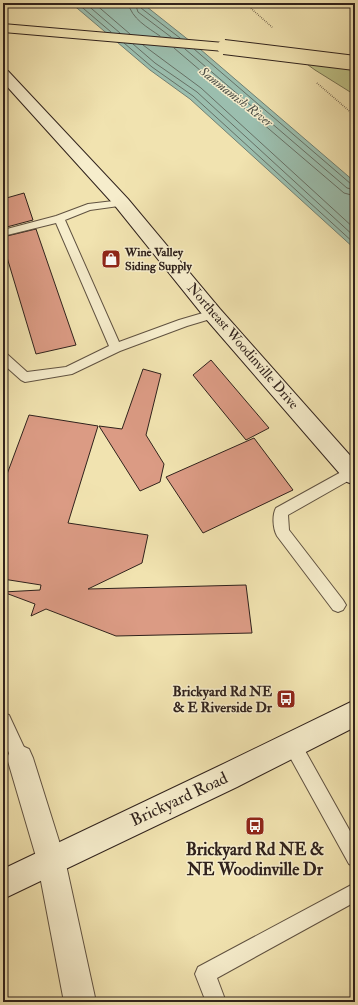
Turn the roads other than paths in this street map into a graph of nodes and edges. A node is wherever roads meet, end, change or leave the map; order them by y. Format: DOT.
graph roads {
  1 [pos="3,28"];
  2 [pos="224,46"];
  3 [pos="355,50"];
  4 [pos="355,63"];
  5 [pos="3,74"];
  6 [pos="122,203"];
  7 [pos="59,219"];
  8 [pos="3,233"];
  9 [pos="213,314"];
  10 [pos="116,348"];
  11 [pos="3,357"];
  12 [pos="354,474"];
  13 [pos="338,605"];
  14 [pos="355,713"];
  15 [pos="3,721"];
  16 [pos="292,744"];
  17 [pos="20,758"];
  18 [pos="355,858"];
  19 [pos="51,860"];
  20 [pos="3,884"];
  21 [pos="355,892"];
  22 [pos="80,1002"];
  23 [pos="216,1002"];
  1 -- 2 [label="highway"];
  2 -- 3 [label="highway, bridge"];
  2 -- 4 [label="highway, bridge"];
  5 -- 6 [label="main road, Northeast Woodinville Drive"];
  6 -- 7 [label="lane"];
  6 -- 9 [label="main road, Northeast Woodinville Drive"];
  7 -- 8 [label="lane"];
  7 -- 10 [label="lane"];
  9 -- 10 [label="lane"];
  9 -- 12 [label="main road, Northeast Woodinville Drive"];
  10 -- 11 [label="lane"];
  12 -- 13 [label="lane"];
  14 -- 16 [label="main road, Brickyard Road"];
  15 -- 17 [label="lane"];
  16 -- 18 [label="lane"];
  16 -- 19 [label="main road, Brickyard Road"];
  17 -- 19 [label="main road"];
  19 -- 20 [label="main road, Brickyard Road"];
  19 -- 22 [label="main road"];
  21 -- 23 [label="lane"];
}
